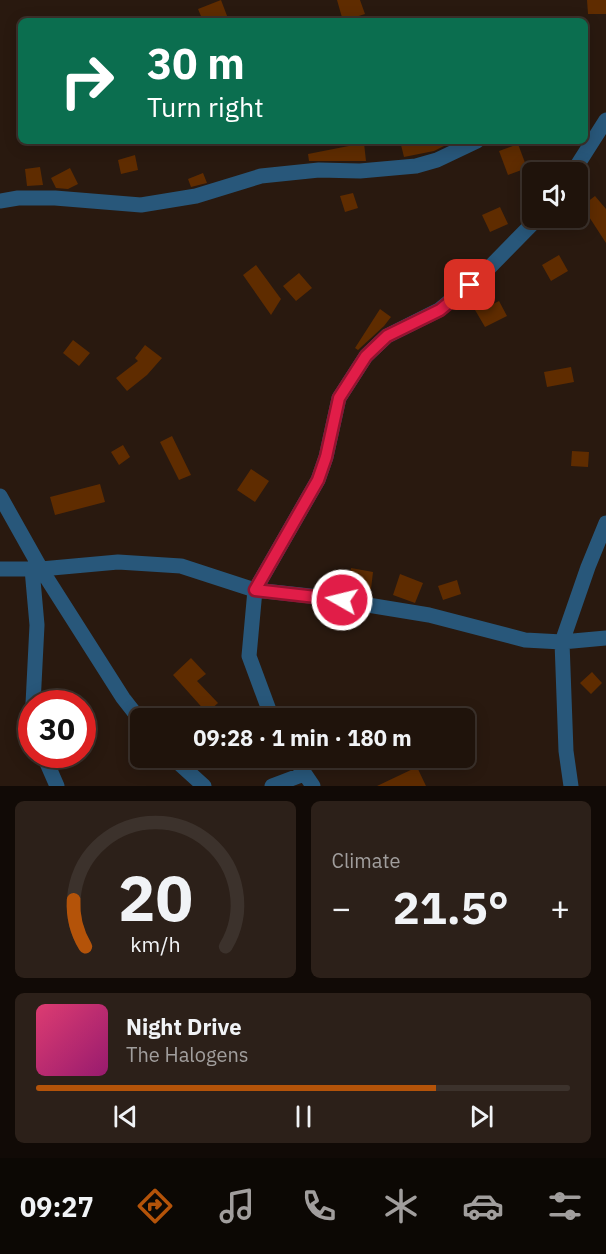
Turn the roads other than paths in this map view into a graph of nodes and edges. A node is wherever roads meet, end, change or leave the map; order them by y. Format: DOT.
graph roads {
  1 [pos="606,120"];
  2 [pos="588,139"];
  3 [pos="471,144"];
  4 [pos="583,144"];
  5 [pos="577,162"];
  6 [pos="0,201"];
  7 [pos="528,228"];
  8 [pos="0,496"];
  9 [pos="606,523"];
  10 [pos="0,569"];
  11 [pos="37,569"];
  12 [pos="255,590"];
  13 [pos="606,638"];
  14 [pos="562,642"];
  15 [pos="34,690"];
  16 [pos="131,708"];
  17 [pos="268,708"];
  18 [pos="49,768"];
  19 [pos="184,768"];
  20 [pos="309,780"];
  21 [pos="57,786"];
  22 [pos="204,786"];
  23 [pos="272,786"];
  24 [pos="571,786"];
  1 -- 2 [label="street"];
  3 -- 6 [label="street"];
  4 -- 5 [label="street"];
  7 -- 12 [label="street"];
  8 -- 11 [label="street"];
  9 -- 14 [label="street"];
  10 -- 11 [label="street"];
  11 -- 12 [label="street"];
  11 -- 15 [label="street"];
  11 -- 16 [label="street"];
  12 -- 14 [label="street"];
  12 -- 17 [label="street"];
  13 -- 14 [label="street"];
  14 -- 24 [label="street"];
  18 -- 21 [label="street"];
  19 -- 22 [label="street"];
  20 -- 23 [label="street"];
}
